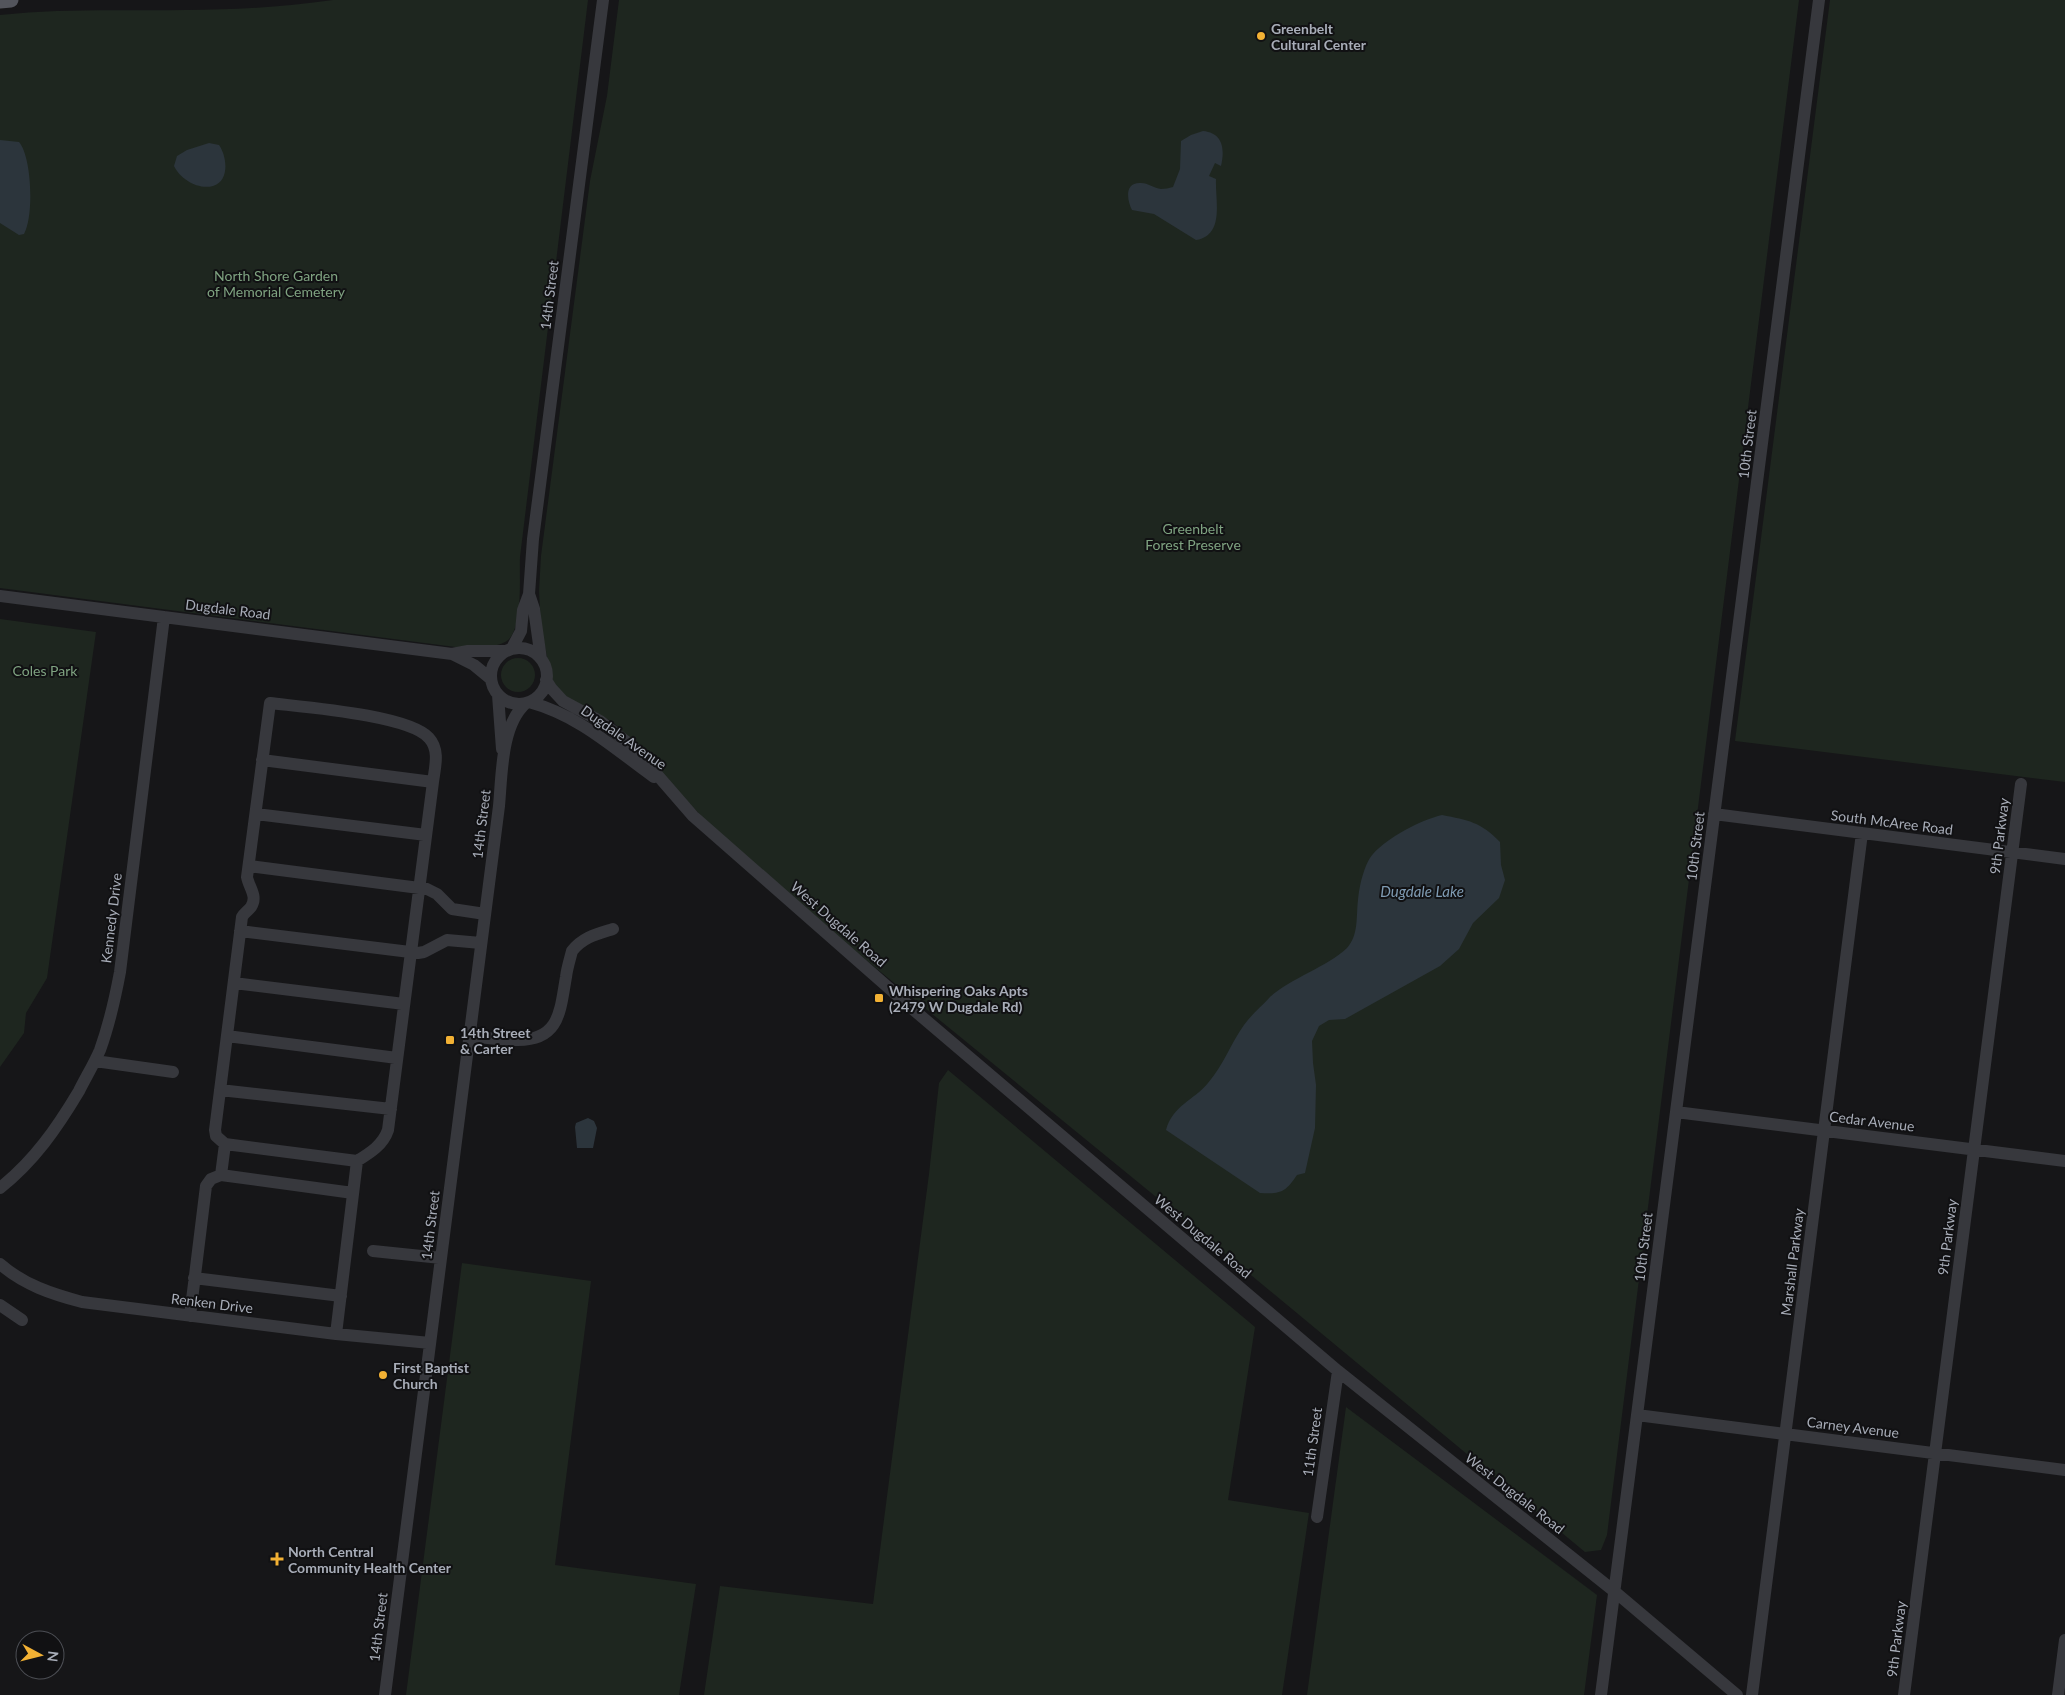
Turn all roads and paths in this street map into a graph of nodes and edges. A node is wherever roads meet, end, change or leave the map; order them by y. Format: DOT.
graph roads {
  1 [pos="11,0"];
  2 [pos="602,0"];
  3 [pos="1819,0"];
  4 [pos="0,1"];
  5 [pos="529,594"];
  6 [pos="0,596"];
  7 [pos="164,616"];
  8 [pos="509,649"];
  9 [pos="452,654"];
  10 [pos="541,659"];
  11 [pos="491,679"];
  12 [pos="546,680"];
  13 [pos="498,695"];
  14 [pos="527,702"];
  15 [pos="503,759"];
  16 [pos="262,760"];
  17 [pos="433,782"];
  18 [pos="664,784"];
  19 [pos="2021,784"];
  20 [pos="256,814"];
  21 [pos="1714,814"];
  22 [pos="1862,833"];
  23 [pos="426,835"];
  24 [pos="2012,852"];
  25 [pos="2065,859"];
  26 [pos="249,866"];
  27 [pos="419,888"];
  28 [pos="485,914"];
  29 [pos="613,929"];
  30 [pos="240,930"];
  31 [pos="481,943"];
  32 [pos="411,952"];
  33 [pos="234,983"];
  34 [pos="404,1004"];
  35 [pos="227,1036"];
  36 [pos="469,1037"];
  37 [pos="397,1058"];
  38 [pos="95,1061"];
  39 [pos="173,1072"];
  40 [pos="220,1090"];
  41 [pos="391,1109"];
  42 [pos="1676,1112"];
  43 [pos="1824,1130"];
  44 [pos="225,1144"];
  45 [pos="1974,1149"];
  46 [pos="357,1161"];
  47 [pos="2065,1161"];
  48 [pos="221,1175"];
  49 [pos="0,1188"];
  50 [pos="353,1193"];
  51 [pos="373,1251"];
  52 [pos="441,1258"];
  53 [pos="0,1264"];
  54 [pos="194,1278"];
  55 [pos="340,1296"];
  56 [pos="0,1305"];
  57 [pos="190,1316"];
  58 [pos="22,1320"];
  59 [pos="336,1334"];
  60 [pos="430,1343"];
  61 [pos="1338,1371"];
  62 [pos="1637,1415"];
  63 [pos="1785,1434"];
  64 [pos="1935,1453"];
  65 [pos="2065,1470"];
  66 [pos="1317,1517"];
  67 [pos="1614,1591"];
  68 [pos="2065,1640"];
  69 [pos="384,1695"];
  70 [pos="1600,1695"];
  71 [pos="1737,1695"];
  72 [pos="1752,1695"];
  73 [pos="1904,1695"];
  74 [pos="2058,1695"];
  1 -- 4 [label="main road"];
  2 -- 5 [label="street, 14th Street"];
  3 -- 21 [label="street, 10th Street"];
  5 -- 8 [label="street, 14th Street"];
  5 -- 10 [label="street, 14th Street"];
  6 -- 7 [label="street, Dugdale Road"];
  7 -- 9 [label="street, Dugdale Road"];
  7 -- 38 [label="street, Kennedy Drive"];
  8 -- 9 [label="street"];
  8 -- 10 [label="street"];
  8 -- 11 [label="street"];
  9 -- 11 [label="street"];
  10 -- 12 [label="street"];
  11 -- 13 [label="street"];
  12 -- 14 [label="street"];
  12 -- 18 [label="street, Dugdale Avenue"];
  13 -- 14 [label="street"];
  13 -- 15 [label="street, 14th Street"];
  14 -- 15 [label="street, 14th Street"];
  14 -- 18 [label="street, Dugdale Avenue"];
  15 -- 28 [label="street, 14th Street"];
  16 -- 17 [label="street"];
  16 -- 17 [label="street"];
  16 -- 20 [label="street"];
  17 -- 23 [label="street"];
  18 -- 61 [label="street, West Dugdale Road"];
  19 -- 24 [label="street, 9th Parkway"];
  20 -- 23 [label="street"];
  20 -- 26 [label="street"];
  21 -- 22 [label="street, South McAree Road"];
  21 -- 42 [label="street, 10th Street"];
  22 -- 24 [label="street, South McAree Road"];
  22 -- 43 [label="street, Marshall Parkway"];
  23 -- 27 [label="street"];
  24 -- 25 [label="street, South McAree Road"];
  24 -- 45 [label="street, 9th Parkway"];
  26 -- 27 [label="street"];
  26 -- 30 [label="street"];
  27 -- 28 [label="street"];
  27 -- 32 [label="street"];
  28 -- 31 [label="street, 14th Street"];
  29 -- 36 [label="street"];
  30 -- 32 [label="street"];
  30 -- 33 [label="street"];
  31 -- 32 [label="street"];
  31 -- 36 [label="street, 14th Street"];
  32 -- 34 [label="street"];
  33 -- 34 [label="street"];
  33 -- 35 [label="street"];
  34 -- 37 [label="street"];
  35 -- 37 [label="street"];
  35 -- 40 [label="street"];
  36 -- 52 [label="street, 14th Street"];
  37 -- 41 [label="street"];
  38 -- 39 [label="street"];
  38 -- 49 [label="street, Kennedy Drive"];
  40 -- 41 [label="street"];
  40 -- 44 [label="street"];
  41 -- 46 [label="street"];
  42 -- 43 [label="street, Cedar Avenue"];
  42 -- 62 [label="street, 10th Street"];
  43 -- 45 [label="street, Cedar Avenue"];
  43 -- 63 [label="street, Marshall Parkway"];
  44 -- 46 [label="street"];
  44 -- 48 [label="street"];
  45 -- 47 [label="street, Cedar Avenue"];
  45 -- 64 [label="street, 9th Parkway"];
  46 -- 50 [label="street"];
  48 -- 50 [label="street"];
  48 -- 54 [label="street"];
  50 -- 55 [label="street"];
  51 -- 52 [label="street"];
  52 -- 60 [label="street, 14th Street"];
  53 -- 57 [label="street, Renken Drive"];
  54 -- 55 [label="street"];
  54 -- 57 [label="street"];
  55 -- 59 [label="street"];
  56 -- 58 [label="street"];
  57 -- 59 [label="street, Renken Drive"];
  59 -- 60 [label="street, Renken Drive"];
  60 -- 69 [label="street, 14th Street"];
  61 -- 66 [label="street, 11th Street"];
  61 -- 67 [label="street, West Dugdale Road"];
  62 -- 63 [label="street, Carney Avenue"];
  62 -- 67 [label="street, 10th Street"];
  63 -- 64 [label="street, Carney Avenue"];
  63 -- 72 [label="street, Marshall Parkway"];
  64 -- 65 [label="street, Carney Avenue"];
  64 -- 73 [label="street, 9th Parkway"];
  67 -- 70 [label="street, 10th Street"];
  67 -- 71 [label="street, West Dugdale Road"];
  68 -- 74 [label="street"];
}
